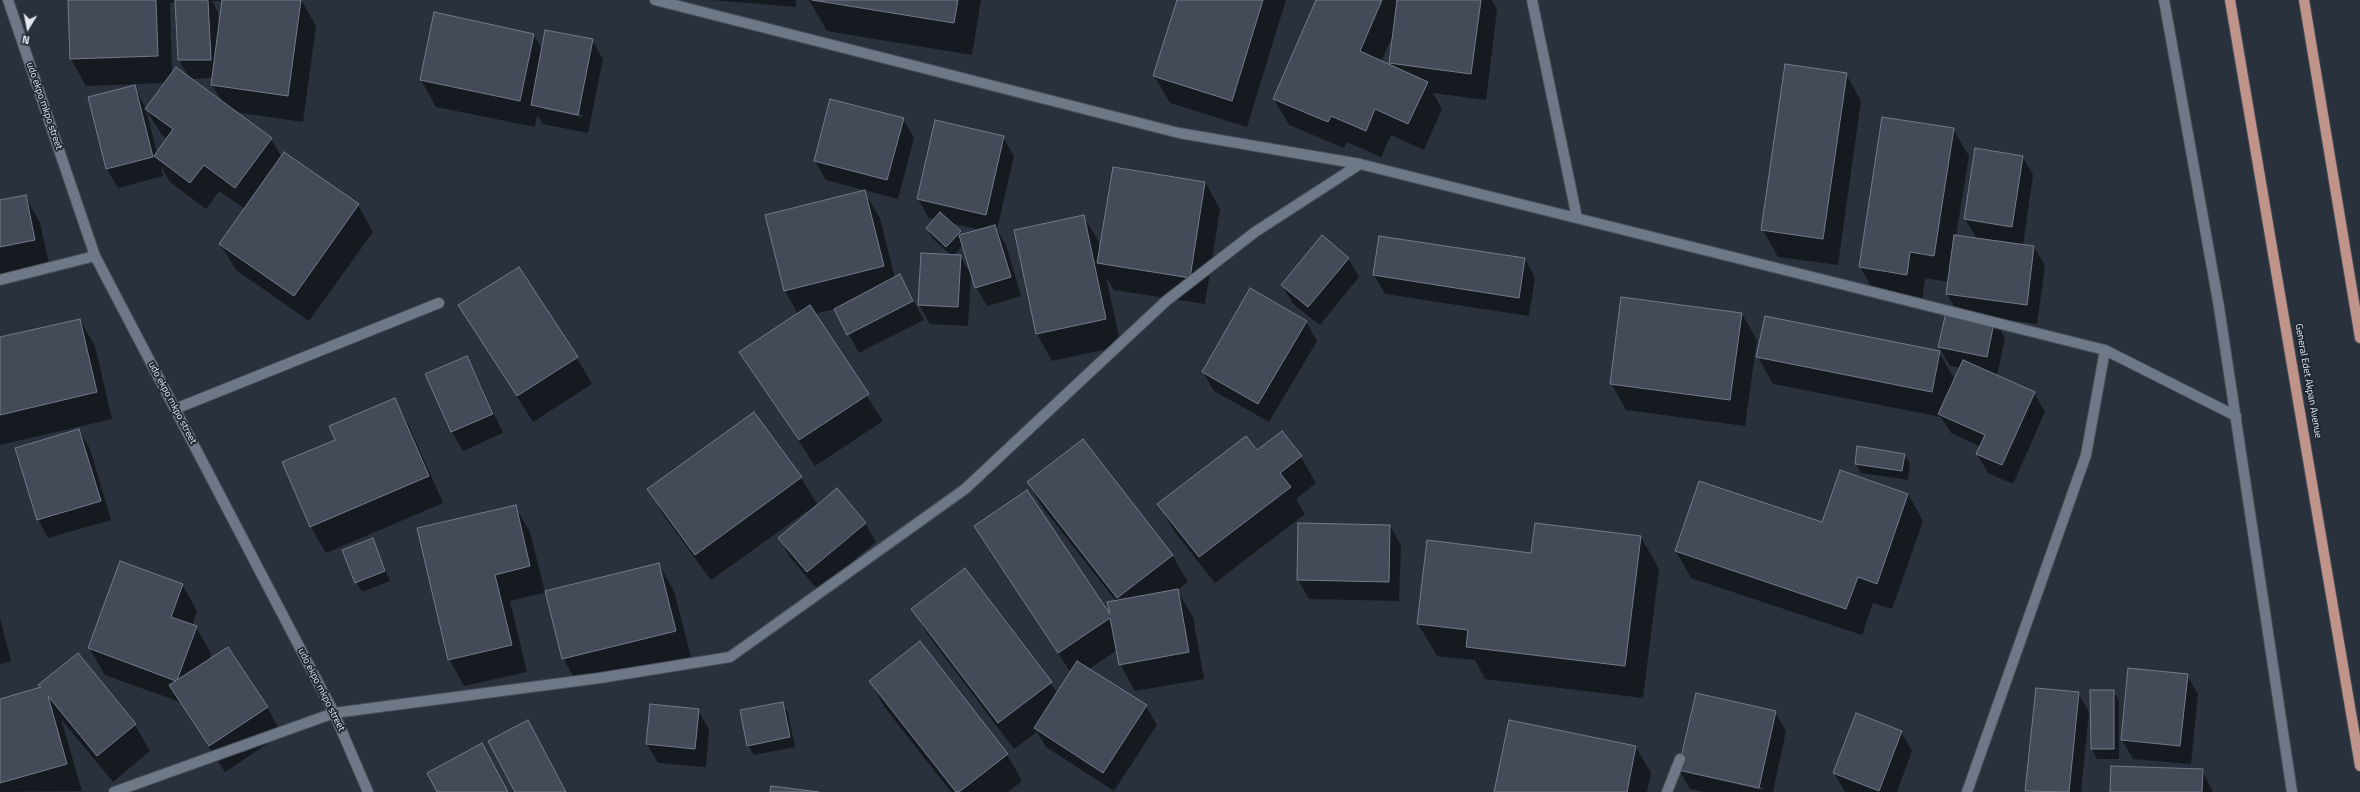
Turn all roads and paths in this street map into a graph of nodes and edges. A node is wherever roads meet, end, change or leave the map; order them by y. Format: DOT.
graph roads {
  1 [pos="8,0"];
  2 [pos="655,0"];
  3 [pos="1532,0"];
  4 [pos="2164,0"];
  5 [pos="2230,0"];
  6 [pos="2304,0"];
  7 [pos="1360,164"];
  8 [pos="1577,218"];
  9 [pos="95,256"];
  10 [pos="0,280"];
  11 [pos="439,303"];
  12 [pos="2360,338"];
  13 [pos="2105,350"];
  14 [pos="175,409"];
  15 [pos="2236,416"];
  16 [pos="334,713"];
  17 [pos="1680,760"];
  18 [pos="2360,766"];
  19 [pos="114,792"];
  20 [pos="368,792"];
  21 [pos="1667,792"];
  22 [pos="1967,792"];
  23 [pos="2292,792"];
  1 -- 9 [label="street, udo ekpo mkpo street"];
  2 -- 7 [label="street"];
  3 -- 8 [label="street"];
  4 -- 15 [label="street"];
  5 -- 18 [label="main road, General Edet Akpan Avenue"];
  6 -- 12 [label="main road"];
  7 -- 8 [label="street"];
  7 -- 16 [label="street"];
  8 -- 13 [label="street"];
  9 -- 10 [label="street"];
  9 -- 14 [label="street, udo ekpo mkpo street"];
  11 -- 14 [label="street"];
  13 -- 15 [label="street"];
  13 -- 22 [label="street"];
  14 -- 16 [label="street, udo ekpo mkpo street"];
  15 -- 23 [label="street"];
  16 -- 19 [label="street"];
  16 -- 20 [label="street, udo ekpo mkpo street"];
  17 -- 21 [label="street"];
}
